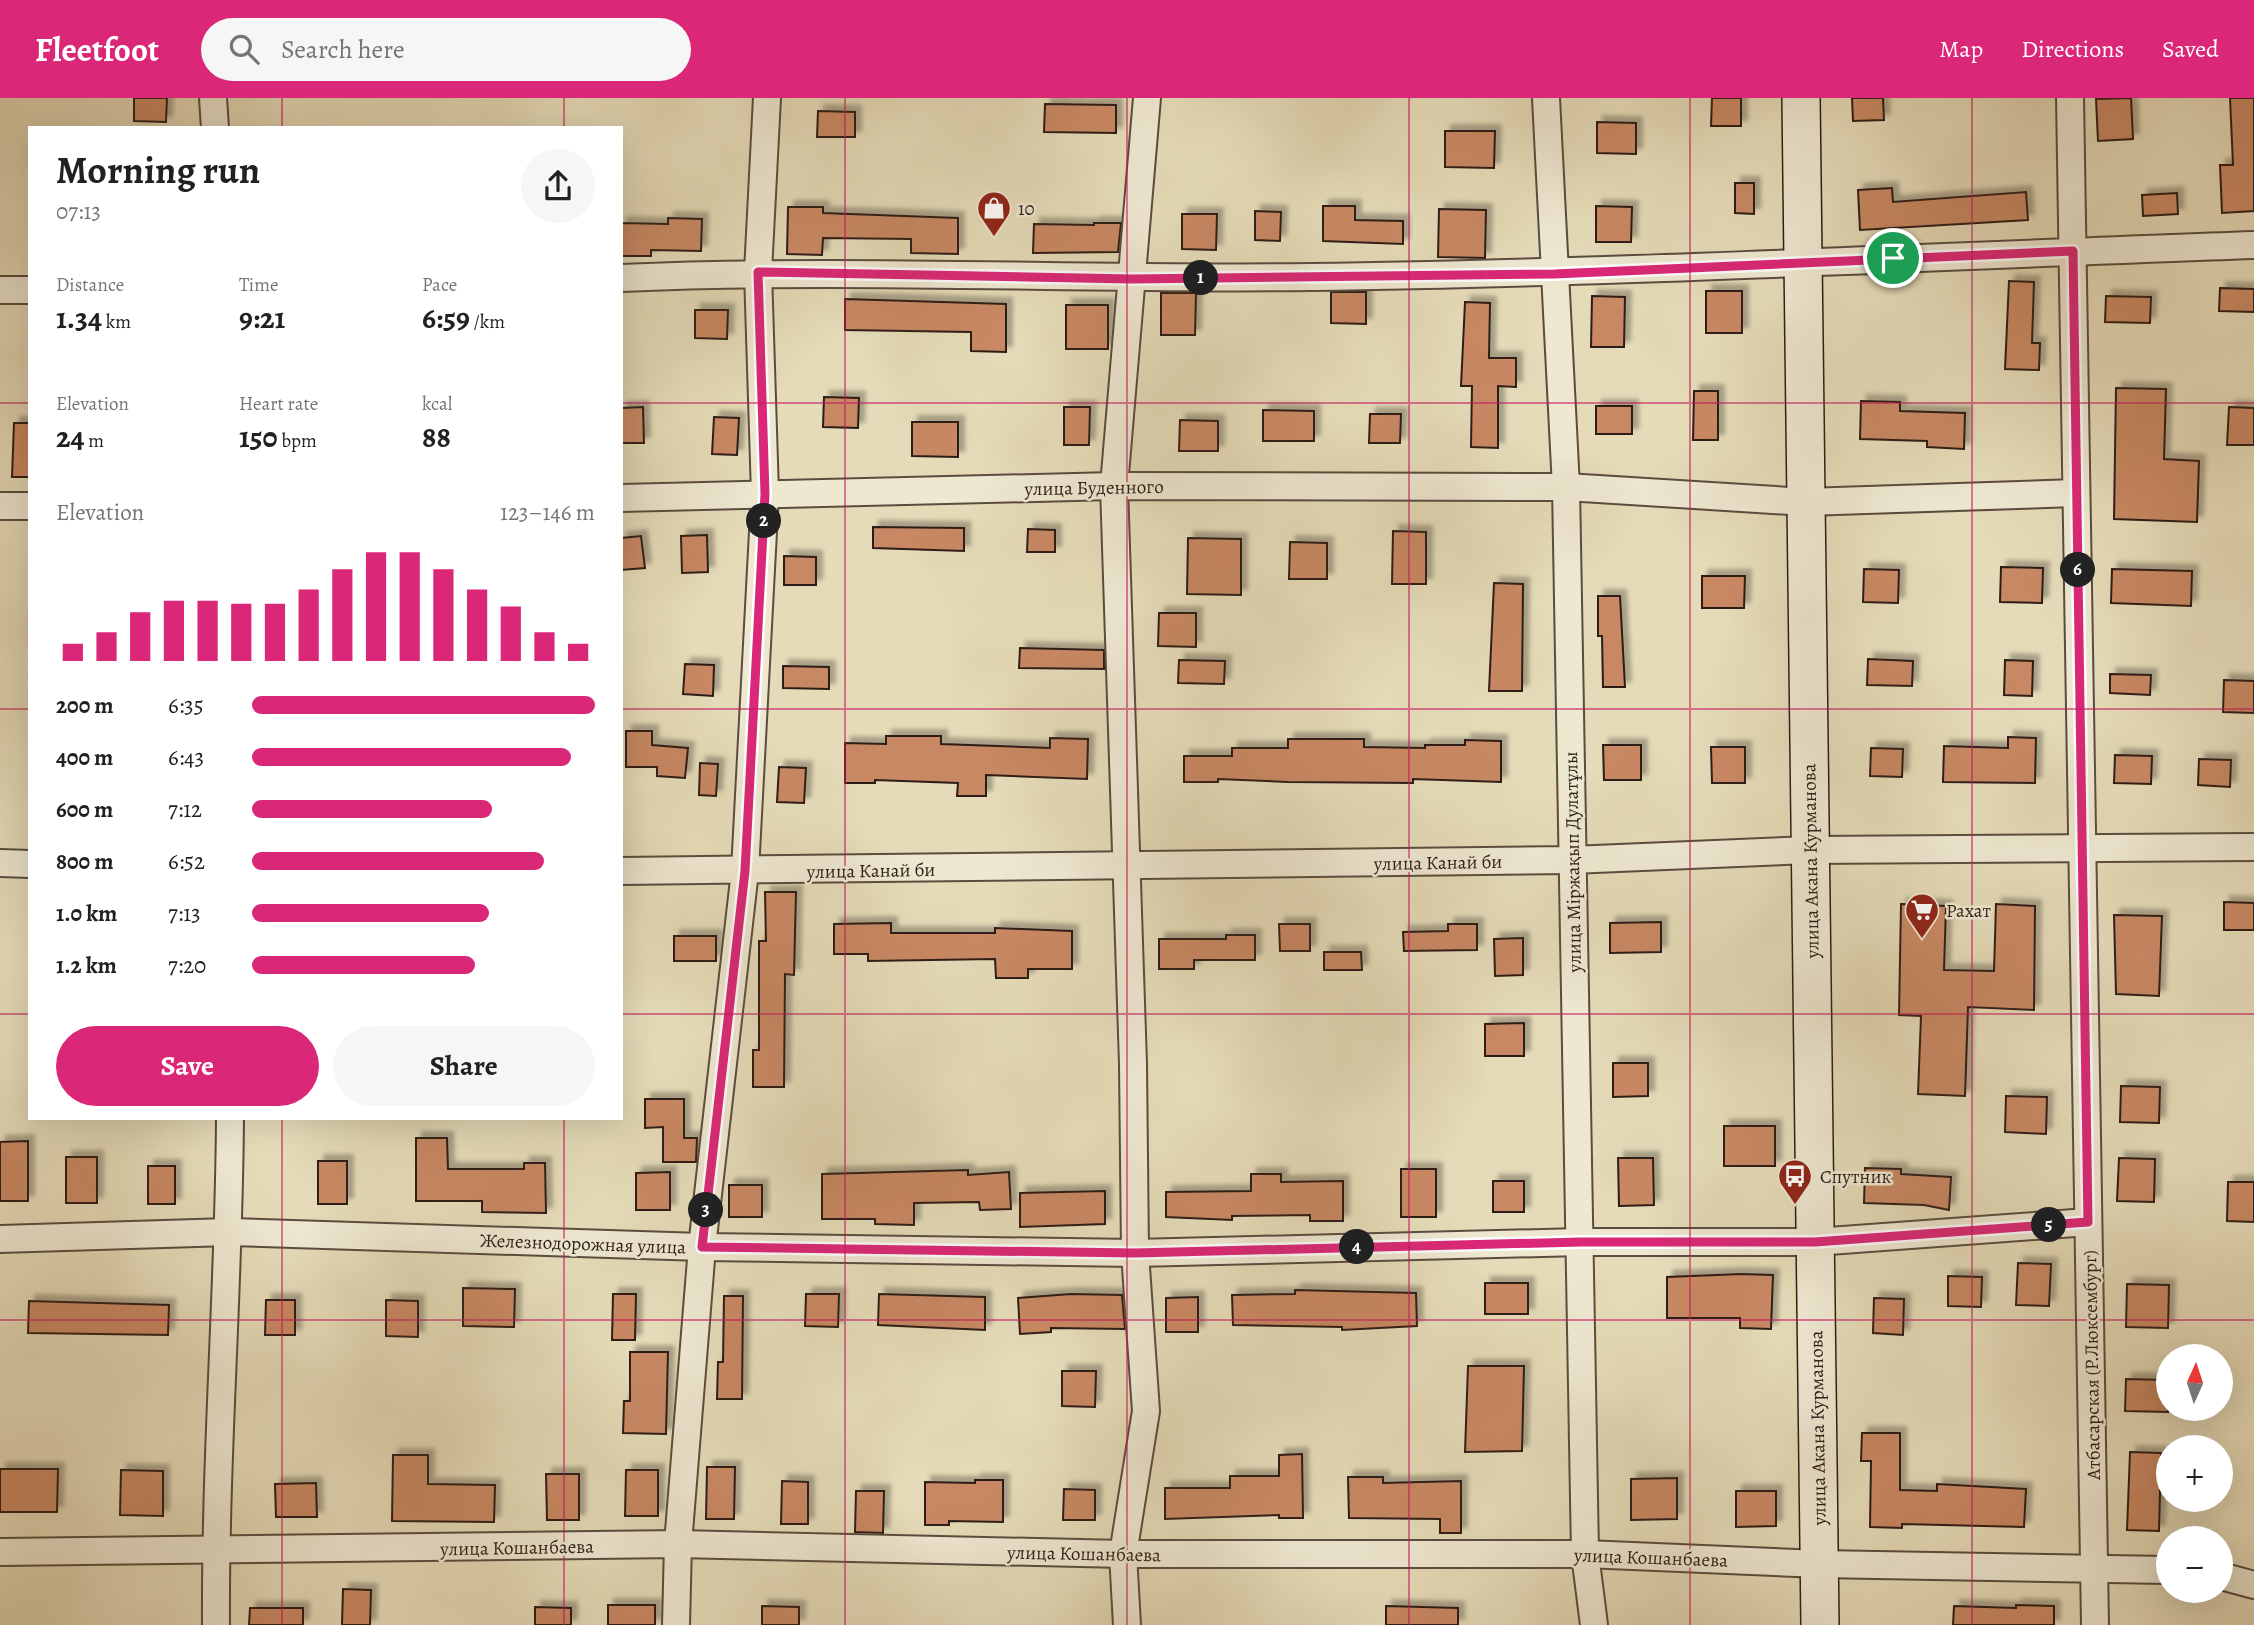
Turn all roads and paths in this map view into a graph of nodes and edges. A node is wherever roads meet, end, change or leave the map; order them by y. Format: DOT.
graph roads {
  1 [pos="213,98"];
  2 [pos="767,98"];
  3 [pos="1147,98"];
  4 [pos="1546,98"];
  5 [pos="1801,98"];
  6 [pos="2070,98"];
  7 [pos="215,126"];
  8 [pos="2254,245"];
  9 [pos="2073,251"];
  10 [pos="1803,261"];
  11 [pos="758,272"];
  12 [pos="1554,274"];
  13 [pos="623,278"];
  14 [pos="1132,279"];
  15 [pos="0,290"];
  16 [pos="28,290"];
  17 [pos="1114,486"];
  18 [pos="1566,487"];
  19 [pos="2076,493"];
  20 [pos="765,494"];
  21 [pos="623,498"];
  22 [pos="1806,502"];
  23 [pos="0,506"];
  24 [pos="28,506"];
  25 [pos="2254,847"];
  26 [pos="1810,850"];
  27 [pos="2082,851"];
  28 [pos="1571,860"];
  29 [pos="0,863"];
  30 [pos="28,864"];
  31 [pos="1126,867"];
  32 [pos="623,871"];
  33 [pos="745,871"];
  34 [pos="230,1120"];
  35 [pos="2088,1222"];
  36 [pos="229,1232"];
  37 [pos="0,1239"];
  38 [pos="1581,1242"];
  39 [pos="1815,1242"];
  40 [pos="702,1247"];
  41 [pos="1135,1253"];
  42 [pos="678,1544"];
  43 [pos="0,1552"];
  44 [pos="215,1552"];
  45 [pos="1123,1554"];
  46 [pos="1585,1554"];
  47 [pos="1819,1564"];
  48 [pos="2094,1567"];
  49 [pos="2156,1570"];
  50 [pos="2233,1579"];
  51 [pos="2254,1585"];
  52 [pos="216,1625"];
  53 [pos="676,1625"];
  54 [pos="1127,1625"];
  55 [pos="1594,1625"];
  56 [pos="1820,1625"];
  57 [pos="2095,1625"];
  1 -- 7 [label="street"];
  2 -- 11 [label="street"];
  3 -- 14 [label="street"];
  4 -- 12 [label="street, улица Міржақып Дулатұлы"];
  5 -- 10 [label="main road, улица Акана Курманова"];
  6 -- 9 [label="street, Атбасарская (Р.Люксембург)"];
  8 -- 9 [label="street"];
  9 -- 10 [label="street"];
  9 -- 19 [label="street, Атбасарская (Р.Люксембург)"];
  10 -- 12 [label="street"];
  10 -- 22 [label="main road, улица Акана Курманова"];
  11 -- 13 [label="street"];
  11 -- 14 [label="street"];
  11 -- 20 [label="street"];
  12 -- 14 [label="street"];
  12 -- 18 [label="street, улица Міржақып Дулатұлы"];
  14 -- 17 [label="street"];
  15 -- 16 [label="street"];
  17 -- 18 [label="street, улица Буденного"];
  17 -- 20 [label="street, улица Буденного"];
  17 -- 31 [label="street"];
  18 -- 22 [label="street, улица Буденного"];
  18 -- 28 [label="street, улица Міржақып Дулатұлы"];
  19 -- 22 [label="street, улица Буденного"];
  19 -- 27 [label="street, Атбасарская (Р.Люксембург)"];
  20 -- 21 [label="street, улица Буденного"];
  20 -- 33 [label="street"];
  22 -- 26 [label="main road, улица Акана Курманова"];
  23 -- 24 [label="street"];
  25 -- 27 [label="street, улица Канай би"];
  26 -- 27 [label="street, улица Канай би"];
  26 -- 28 [label="street, улица Канай би"];
  26 -- 39 [label="main road, улица Акана Курманова"];
  27 -- 35 [label="street, Атбасарская (Р.Люксембург)"];
  28 -- 31 [label="street, улица Канай би"];
  28 -- 38 [label="street, улица Міржақып Дулатұлы"];
  29 -- 30 [label="street"];
  31 -- 33 [label="street, улица Канай би"];
  31 -- 41 [label="street"];
  32 -- 33 [label="street, улица Канай би"];
  33 -- 40 [label="street"];
  34 -- 36 [label="street"];
  35 -- 39 [label="street, Железнодорожная улица"];
  35 -- 48 [label="street, Атбасарская (Р.Люксембург)"];
  36 -- 37 [label="street, Железнодорожная улица"];
  36 -- 40 [label="street, Железнодорожная улица"];
  36 -- 44 [label="street"];
  38 -- 39 [label="street, Железнодорожная улица"];
  38 -- 41 [label="street, Железнодорожная улица"];
  38 -- 46 [label="street, улица Міржақып Дулатұлы"];
  39 -- 47 [label="main road, улица Акана Курманова"];
  40 -- 41 [label="street, Железнодорожная улица"];
  40 -- 42 [label="street"];
  41 -- 45 [label="street"];
  42 -- 44 [label="street, улица Кошанбаева"];
  42 -- 45 [label="street, улица Кошанбаева"];
  42 -- 53 [label="street"];
  43 -- 44 [label="street, улица Кошанбаева"];
  44 -- 52 [label="street"];
  45 -- 46 [label="street, улица Кошанбаева"];
  45 -- 54 [label="street"];
  46 -- 47 [label="street, улица Кошанбаева"];
  46 -- 55 [label="street, улица Міржақып Дулатұлы"];
  47 -- 48 [label="street, улица Кошанбаева"];
  47 -- 56 [label="main road, улица Акана Курманова"];
  48 -- 49 [label="street, улица Кошанбаева"];
  48 -- 57 [label="street, Атбасарская (Р.Люксембург)"];
  50 -- 51 [label="street"];
}
